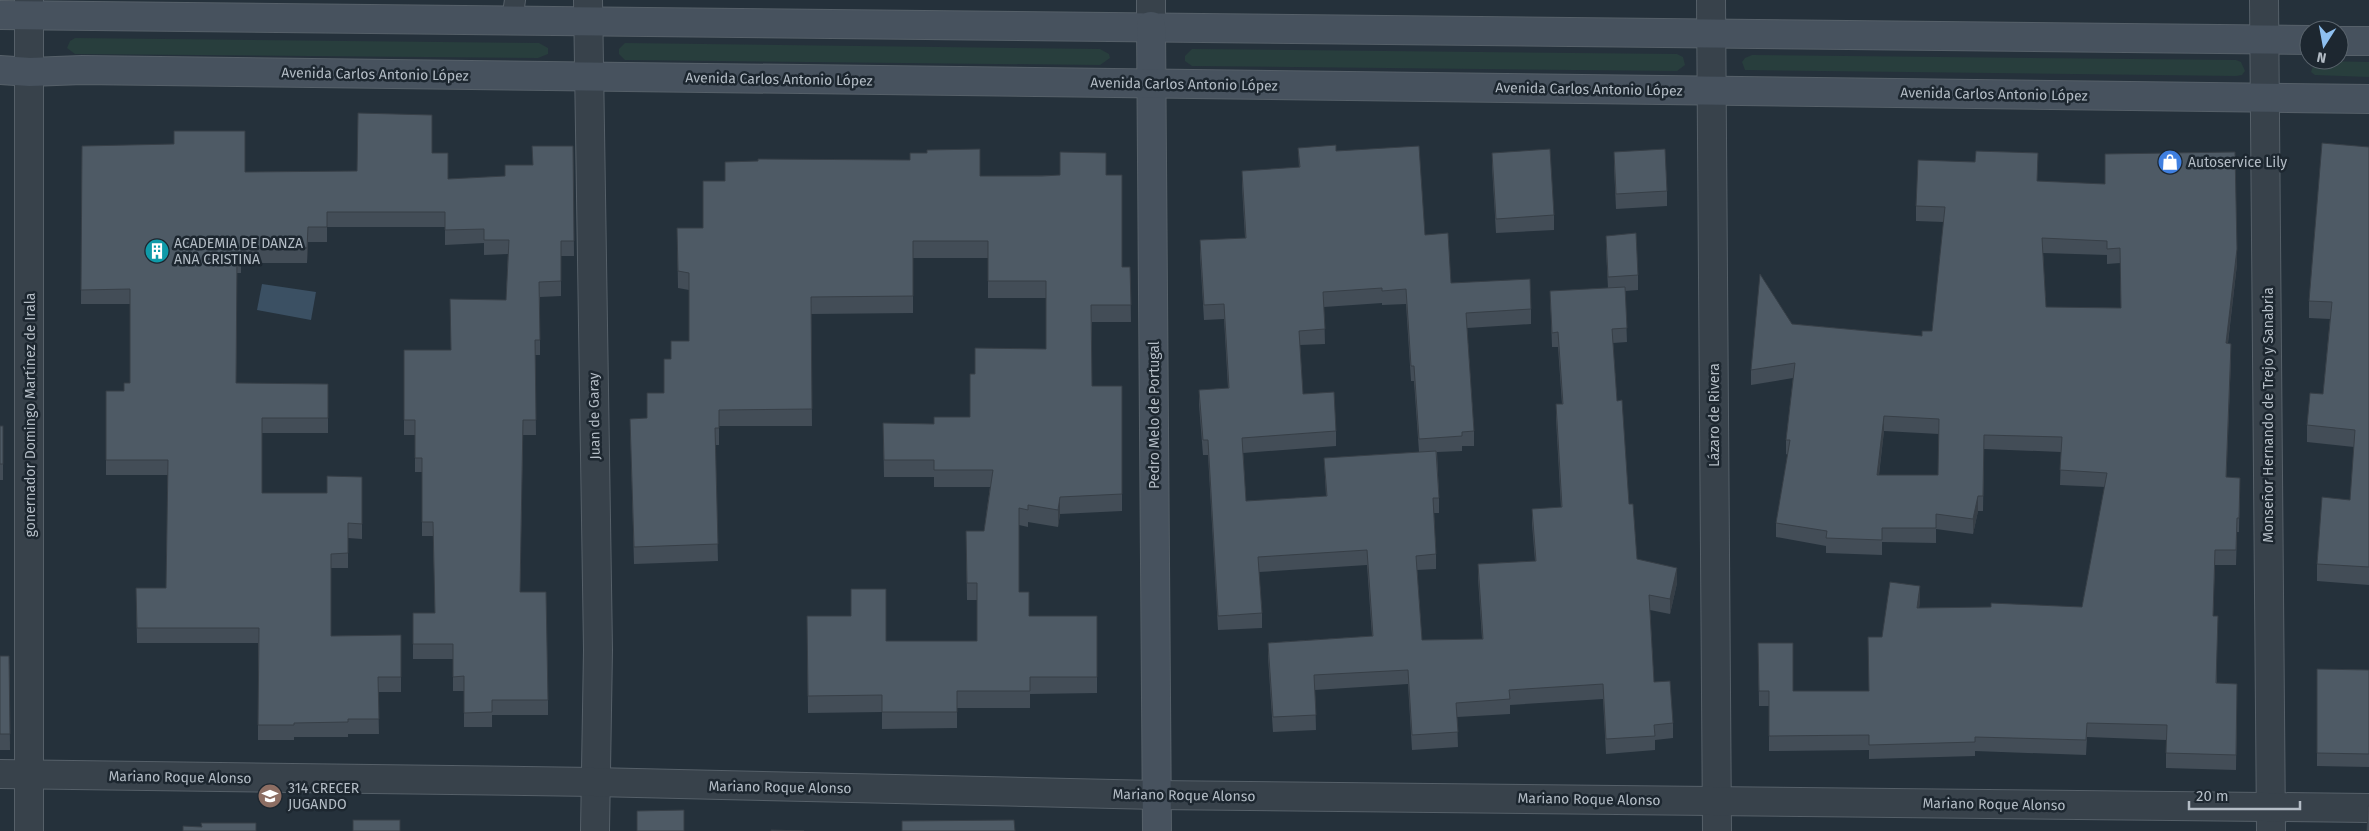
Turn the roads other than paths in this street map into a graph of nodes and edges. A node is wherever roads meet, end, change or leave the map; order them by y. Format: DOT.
graph roads {
  1 [pos="1711,0"];
  2 [pos="2264,0"];
  3 [pos="30,8"];
  4 [pos="513,10"];
  5 [pos="588,10"];
  6 [pos="1151,13"];
  7 [pos="0,15"];
  8 [pos="1711,33"];
  9 [pos="2265,39"];
  10 [pos="2299,40"];
  11 [pos="2349,41"];
  12 [pos="2369,41"];
  13 [pos="0,70"];
  14 [pos="30,72"];
  15 [pos="588,76"];
  16 [pos="1152,84"];
  17 [pos="1712,91"];
  18 [pos="2265,98"];
  19 [pos="2369,99"];
  20 [pos="0,774"];
  21 [pos="28,775"];
  22 [pos="594,782"];
  23 [pos="1157,795"];
  24 [pos="1717,801"];
  25 [pos="2369,808"];
  26 [pos="2271,819"];
  27 [pos="29,831"];
  28 [pos="595,831"];
  29 [pos="1157,831"];
  30 [pos="1717,831"];
  1 -- 8 [label="street, Lázaro de Rivera"];
  2 -- 9 [label="street, Monseñor Hernando de Trejo y Sanabria"];
  3 -- 4 [label="main road"];
  3 -- 7 [label="main road"];
  3 -- 14 [label="street, gonernador Domingo Martínez de Irala"];
  4 -- 5 [label="main road"];
  5 -- 6 [label="main road"];
  5 -- 15 [label="street, Juan de Garay"];
  6 -- 8 [label="main road"];
  6 -- 16 [label="main road, Pedro Melo de Portugal"];
  8 -- 9 [label="main road"];
  8 -- 17 [label="street, Lázaro de Rivera"];
  9 -- 10 [label="main road"];
  9 -- 18 [label="street, Monseñor Hernando de Trejo y Sanabria"];
  11 -- 12 [label="main road"];
  13 -- 14 [label="main road, Avenida Carlos Antonio López"];
  14 -- 15 [label="main road, Avenida Carlos Antonio López"];
  14 -- 21 [label="street, gonernador Domingo Martínez de Irala"];
  15 -- 16 [label="main road, Avenida Carlos Antonio López"];
  15 -- 22 [label="street, Juan de Garay"];
  16 -- 17 [label="main road, Avenida Carlos Antonio López"];
  16 -- 23 [label="main road, Pedro Melo de Portugal"];
  17 -- 18 [label="main road, Avenida Carlos Antonio López"];
  17 -- 24 [label="street, Lázaro de Rivera"];
  18 -- 19 [label="main road, Avenida Carlos Antonio López"];
  18 -- 26 [label="street, Monseñor Hernando de Trejo y Sanabria"];
  20 -- 21 [label="street, Mariano Roque Alonso"];
  21 -- 22 [label="street, Mariano Roque Alonso"];
  21 -- 27 [label="street, gonernador Domingo Martínez de Irala"];
  22 -- 23 [label="street, Mariano Roque Alonso"];
  22 -- 28 [label="street, Juan de Garay"];
  23 -- 24 [label="street, Mariano Roque Alonso"];
  23 -- 29 [label="main road, Pedro Melo de Portugal"];
  24 -- 26 [label="street, Mariano Roque Alonso"];
  24 -- 30 [label="street, Lázaro de Rivera"];
  25 -- 26 [label="street, Mariano Roque Alonso"];
}
